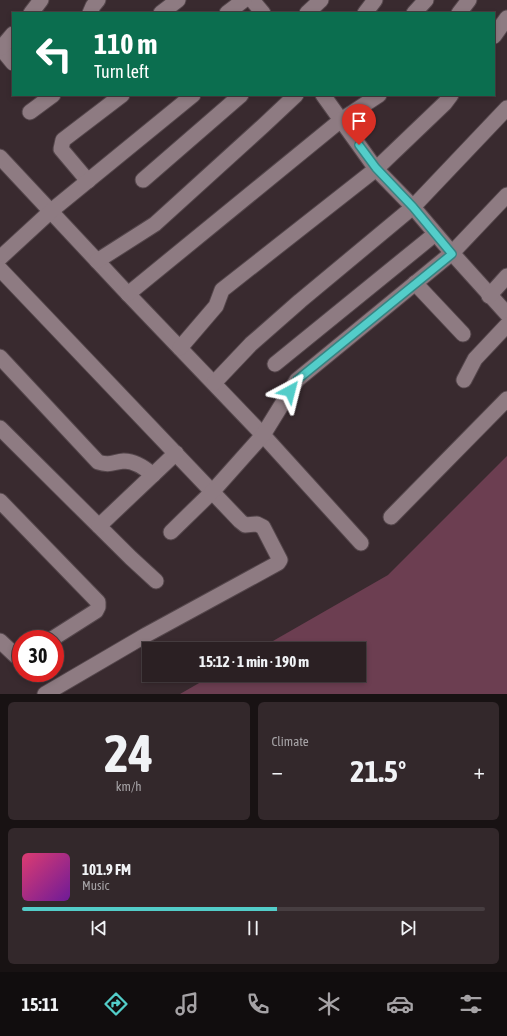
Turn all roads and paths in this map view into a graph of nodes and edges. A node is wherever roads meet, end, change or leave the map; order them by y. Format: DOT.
graph roads {
  1 [pos="41,0"];
  2 [pos="98,0"];
  3 [pos="178,0"];
  4 [pos="244,0"];
  5 [pos="252,0"];
  6 [pos="321,0"];
  7 [pos="375,0"];
  8 [pos="426,0"];
  9 [pos="469,0"];
  10 [pos="32,12"];
  11 [pos="90,12"];
  12 [pos="162,12"];
  13 [pos="228,12"];
  14 [pos="262,12"];
  15 [pos="308,12"];
  16 [pos="366,12"];
  17 [pos="415,12"];
  18 [pos="460,12"];
  19 [pos="507,18"];
  20 [pos="12,35"];
  21 [pos="495,35"];
  22 [pos="1,48"];
  23 [pos="12,62"];
  24 [pos="121,96"];
  25 [pos="192,96"];
  26 [pos="241,96"];
  27 [pos="295,96"];
  28 [pos="377,96"];
  29 [pos="450,96"];
  30 [pos="46,97"];
  31 [pos="328,97"];
  32 [pos="507,108"];
  33 [pos="30,112"];
  34 [pos="341,120"];
  35 [pos="0,157"];
  36 [pos="376,168"];
  37 [pos="143,180"];
  38 [pos="88,181"];
  39 [pos="507,195"];
  40 [pos="413,207"];
  41 [pos="51,211"];
  42 [pos="435,234"];
  43 [pos="452,254"];
  44 [pos="0,258"];
  45 [pos="97,261"];
  46 [pos="0,269"];
  47 [pos="507,276"];
  48 [pos="415,283"];
  49 [pos="128,294"];
  50 [pos="489,296"];
  51 [pos="507,314"];
  52 [pos="507,325"];
  53 [pos="463,334"];
  54 [pos="180,348"];
  55 [pos="0,357"];
  56 [pos="275,364"];
  57 [pos="464,380"];
  58 [pos="214,383"];
  59 [pos="507,399"];
  60 [pos="0,428"];
  61 [pos="263,435"];
  62 [pos="176,453"];
  63 [pos="153,475"];
  64 [pos="212,491"];
  65 [pos="0,501"];
  66 [pos="391,517"];
  67 [pos="99,526"];
  68 [pos="170,532"];
  69 [pos="361,543"];
  70 [pos="156,581"];
  71 [pos="64,631"];
  72 [pos="0,641"];
  73 [pos="12,652"];
  74 [pos="45,694"];
  1 -- 10 [label="street"];
  2 -- 11 [label="street"];
  3 -- 12 [label="street"];
  4 -- 13 [label="street"];
  5 -- 14 [label="street"];
  6 -- 15 [label="street"];
  7 -- 16 [label="street"];
  8 -- 17 [label="street"];
  9 -- 18 [label="street"];
  19 -- 21 [label="street"];
  20 -- 22 [label="street"];
  22 -- 23 [label="street"];
  24 -- 38 [label="street"];
  25 -- 38 [label="street"];
  26 -- 37 [label="street"];
  27 -- 45 [label="street"];
  28 -- 34 [label="street"];
  29 -- 36 [label="street"];
  30 -- 33 [label="street"];
  31 -- 34 [label="street"];
  32 -- 40 [label="street"];
  34 -- 36 [label="street"];
  34 -- 49 [label="street"];
  35 -- 41 [label="street"];
  36 -- 40 [label="street"];
  36 -- 54 [label="street"];
  38 -- 41 [label="street"];
  39 -- 43 [label="street"];
  40 -- 42 [label="street"];
  40 -- 58 [label="street"];
  41 -- 44 [label="street"];
  41 -- 45 [label="street"];
  42 -- 43 [label="street"];
  42 -- 56 [label="street"];
  43 -- 48 [label="street"];
  43 -- 50 [label="street"];
  45 -- 49 [label="street"];
  46 -- 62 [label="street"];
  47 -- 50 [label="street"];
  48 -- 53 [label="street"];
  48 -- 61 [label="street"];
  49 -- 54 [label="street"];
  50 -- 51 [label="street"];
  52 -- 57 [label="street"];
  54 -- 58 [label="street"];
  55 -- 63 [label="street"];
  58 -- 61 [label="street"];
  59 -- 66 [label="street"];
  60 -- 67 [label="street"];
  61 -- 64 [label="street"];
  61 -- 69 [label="street"];
  62 -- 63 [label="street"];
  62 -- 64 [label="street"];
  63 -- 67 [label="street"];
  64 -- 68 [label="street"];
  64 -- 74 [label="street"];
  65 -- 71 [label="street"];
  67 -- 70 [label="street"];
  72 -- 73 [label="street"];
}
